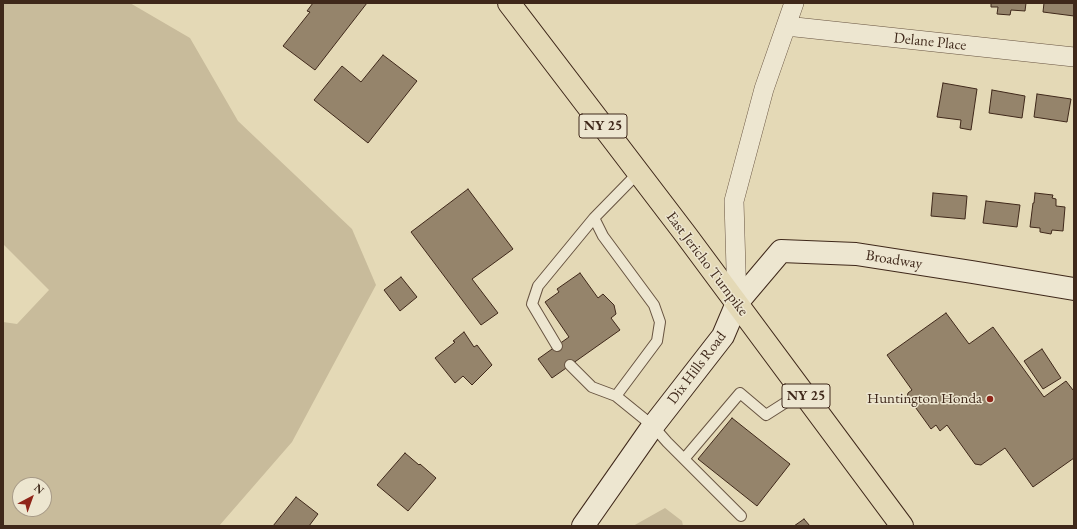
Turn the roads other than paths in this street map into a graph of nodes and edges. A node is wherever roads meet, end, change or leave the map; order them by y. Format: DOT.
graph roads {
  1 [pos="509,3"];
  2 [pos="794,3"];
  3 [pos="786,26"];
  4 [pos="1074,57"];
  5 [pos="638,173"];
  6 [pos="594,218"];
  7 [pos="1074,289"];
  8 [pos="737,304"];
  9 [pos="557,346"];
  10 [pos="570,365"];
  11 [pos="802,392"];
  12 [pos="616,396"];
  13 [pos="653,426"];
  14 [pos="684,459"];
  15 [pos="741,516"];
  16 [pos="583,526"];
  17 [pos="902,526"];
  1 -- 5 [label="main road, East Jericho Turnpike / NY 25"];
  2 -- 3 [label="street, Dix Hills Road"];
  3 -- 4 [label="street, Delane Place"];
  3 -- 8 [label="street, Dix Hills Road"];
  5 -- 6 [label="lane"];
  5 -- 8 [label="main road, East Jericho Turnpike / NY 25"];
  6 -- 9 [label="lane"];
  6 -- 12 [label="lane"];
  7 -- 8 [label="main road, Broadway"];
  8 -- 11 [label="main road, East Jericho Turnpike / NY 25"];
  8 -- 13 [label="main road, Dix Hills Road"];
  10 -- 12 [label="lane"];
  11 -- 14 [label="lane"];
  11 -- 17 [label="main road, East Jericho Turnpike / NY 25"];
  12 -- 13 [label="lane"];
  13 -- 14 [label="lane"];
  13 -- 16 [label="main road, Dix Hills Road"];
  14 -- 15 [label="lane"];
}
